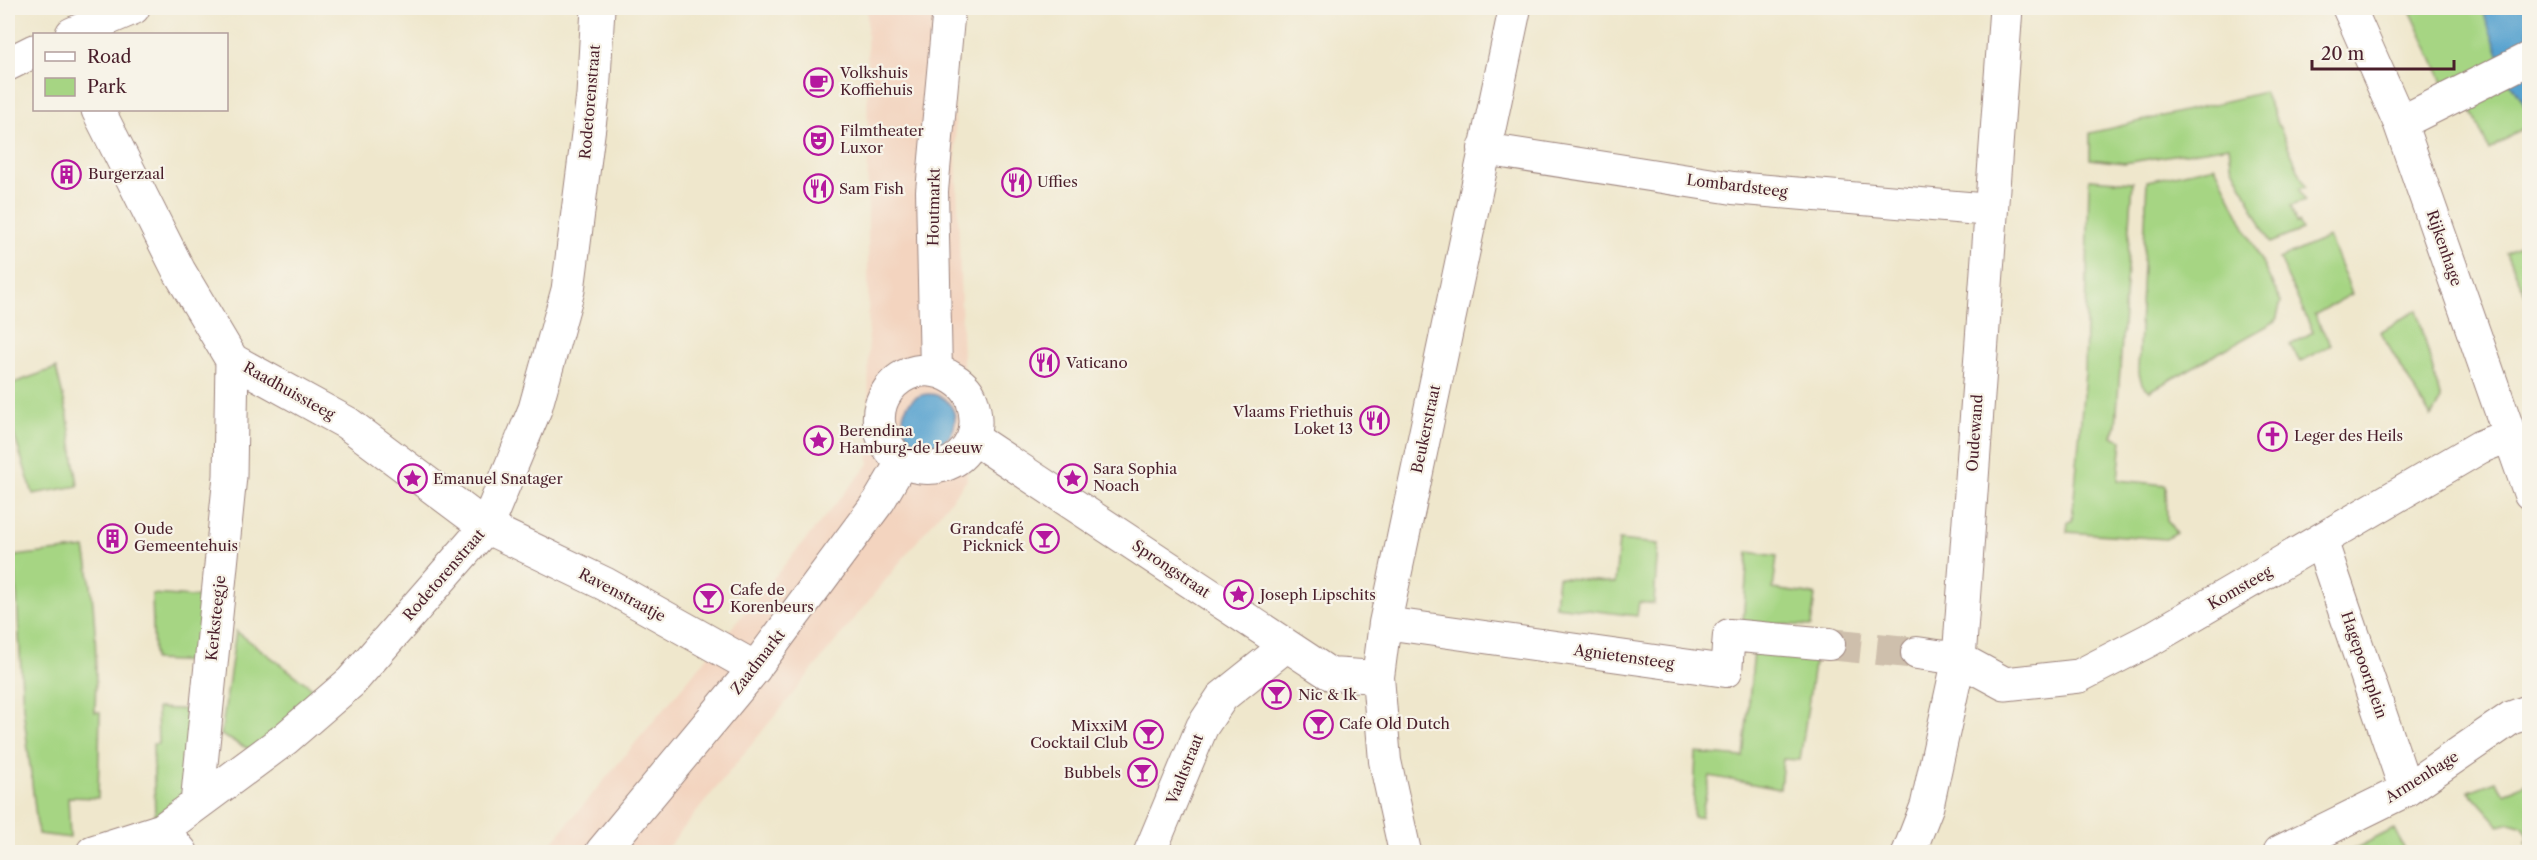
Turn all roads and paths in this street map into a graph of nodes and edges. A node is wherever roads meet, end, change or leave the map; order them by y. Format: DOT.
graph roads {
  1 [pos="133,8"];
  2 [pos="598,8"];
  3 [pos="949,8"];
  4 [pos="1515,8"];
  5 [pos="2006,8"];
  6 [pos="2349,8"];
  7 [pos="74,33"];
  8 [pos="33,52"];
  9 [pos="2529,58"];
  10 [pos="8,64"];
  11 [pos="99,111"];
  12 [pos="2400,123"];
  13 [pos="1484,149"];
  14 [pos="1991,210"];
  15 [pos="232,360"];
  16 [pos="936,371"];
  17 [pos="2510,435"];
  18 [pos="973,438"];
  19 [pos="902,462"];
  20 [pos="2529,493"];
  21 [pos="486,527"];
  22 [pos="2321,541"];
  23 [pos="1385,623"];
  24 [pos="1830,644"];
  25 [pos="1286,646"];
  26 [pos="1917,653"];
  27 [pos="1959,659"];
  28 [pos="754,668"];
  29 [pos="1378,677"];
  30 [pos="2529,711"];
  31 [pos="2406,790"];
  32 [pos="197,804"];
  33 [pos="171,841"];
  34 [pos="93,852"];
  35 [pos="602,852"];
  36 [pos="1150,852"];
  37 [pos="1405,852"];
  38 [pos="1909,852"];
  39 [pos="2280,852"];
  1 -- 7 [label="street"];
  2 -- 21 [label="street, Rodetorenstraat"];
  3 -- 16 [label="street, Houtmarkt"];
  4 -- 13 [label="street, Beukerstraat"];
  5 -- 14 [label="street, Oudewand"];
  6 -- 12 [label="street, Rijkenhage"];
  8 -- 10 [label="street"];
  9 -- 12 [label="street"];
  11 -- 15 [label="street, Raadhuissteeg"];
  12 -- 17 [label="street, Rijkenhage"];
  13 -- 14 [label="street, Lombardsteeg"];
  13 -- 23 [label="street, Beukerstraat"];
  14 -- 27 [label="street, Oudewand"];
  15 -- 21 [label="street, Raadhuissteeg"];
  15 -- 32 [label="street, Kerksteegje"];
  16 -- 18 [label="street"];
  16 -- 19 [label="street"];
  17 -- 20 [label="street, Rijkenhage"];
  17 -- 22 [label="street, Komsteeg"];
  18 -- 19 [label="street"];
  18 -- 25 [label="street, Sprongstraat"];
  19 -- 28 [label="street, Zaadmarkt"];
  21 -- 28 [label="street, Ravenstraatje"];
  21 -- 32 [label="street, Rodetorenstraat"];
  22 -- 27 [label="street, Komsteeg"];
  22 -- 31 [label="street, Hagepoortplein"];
  23 -- 24 [label="street, Agnietensteeg"];
  23 -- 29 [label="street, Beukerstraat"];
  25 -- 29 [label="street, Sprongstraat"];
  25 -- 36 [label="street, Vaaltstraat"];
  26 -- 27 [label="street"];
  27 -- 38 [label="street, Oudewand"];
  28 -- 35 [label="street, Zaadmarkt"];
  29 -- 37 [label="street, Beukerstraat"];
  30 -- 31 [label="street, Armenhage"];
  31 -- 39 [label="street, Armenhage"];
  32 -- 33 [label="street, Rodetorenstraat"];
  33 -- 34 [label="street, Rodetorenstraat"];
}
